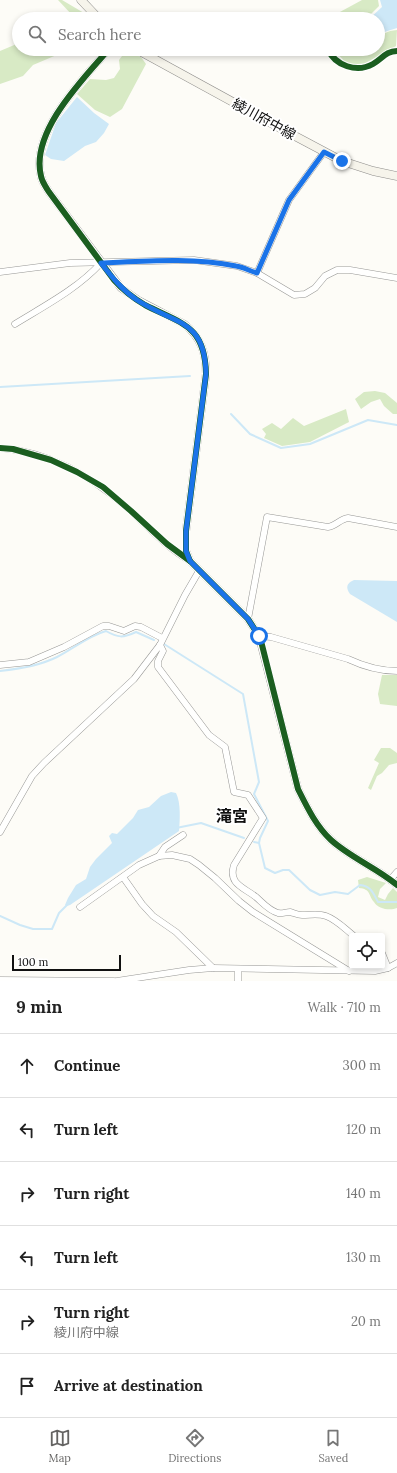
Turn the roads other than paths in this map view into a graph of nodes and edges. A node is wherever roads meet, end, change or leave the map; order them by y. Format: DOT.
graph roads {
  1 [pos="81,0"];
  2 [pos="92,12"];
  3 [pos="103,56"];
  4 [pos="149,56"];
  5 [pos="324,152"];
  6 [pos="397,176"];
  7 [pos="101,263"];
  8 [pos="0,272"];
  9 [pos="257,273"];
  10 [pos="397,278"];
  11 [pos="15,324"];
  12 [pos="0,448"];
  13 [pos="397,527"];
  14 [pos="190,561"];
  15 [pos="199,571"];
  16 [pos="248,619"];
  17 [pos="259,636"];
  18 [pos="162,638"];
  19 [pos="160,645"];
  20 [pos="0,665"];
  21 [pos="397,671"];
  22 [pos="0,832"];
  23 [pos="184,835"];
  24 [pos="159,856"];
  25 [pos="397,872"];
  26 [pos="123,877"];
  27 [pos="390,880"];
  28 [pos="397,885"];
  29 [pos="80,907"];
  30 [pos="350,933"];
  31 [pos="385,960"];
  32 [pos="397,963"];
  33 [pos="213,968"];
  34 [pos="388,968"];
  35 [pos="238,969"];
  36 [pos="349,971"];
  37 [pos="159,978"];
  38 [pos="0,980"];
  39 [pos="115,981"];
  40 [pos="238,981"];
  1 -- 2 [label="main road"];
  3 -- 7 [label="street"];
  4 -- 5 [label="main road, 綾川府中線"];
  5 -- 6 [label="main road, 綾川府中線"];
  5 -- 9 [label="street"];
  7 -- 8 [label="street"];
  7 -- 9 [label="street"];
  7 -- 11 [label="street"];
  7 -- 14 [label="street"];
  9 -- 10 [label="street"];
  12 -- 14 [label="street"];
  13 -- 16 [label="street"];
  14 -- 15 [label="street"];
  15 -- 16 [label="street"];
  15 -- 18 [label="street"];
  16 -- 17 [label="street"];
  17 -- 21 [label="street"];
  17 -- 27 [label="street"];
  18 -- 19 [label="street"];
  18 -- 20 [label="street"];
  19 -- 22 [label="street"];
  19 -- 30 [label="street"];
  23 -- 24 [label="street"];
  24 -- 26 [label="street"];
  24 -- 36 [label="street"];
  25 -- 27 [label="street"];
  26 -- 29 [label="street"];
  26 -- 33 [label="street"];
  27 -- 28 [label="street"];
  31 -- 34 [label="street"];
  32 -- 34 [label="street"];
  33 -- 35 [label="street"];
  33 -- 37 [label="street"];
  34 -- 36 [label="street"];
  35 -- 36 [label="street"];
  35 -- 40 [label="street"];
  37 -- 39 [label="street"];
  38 -- 39 [label="street"];
}
